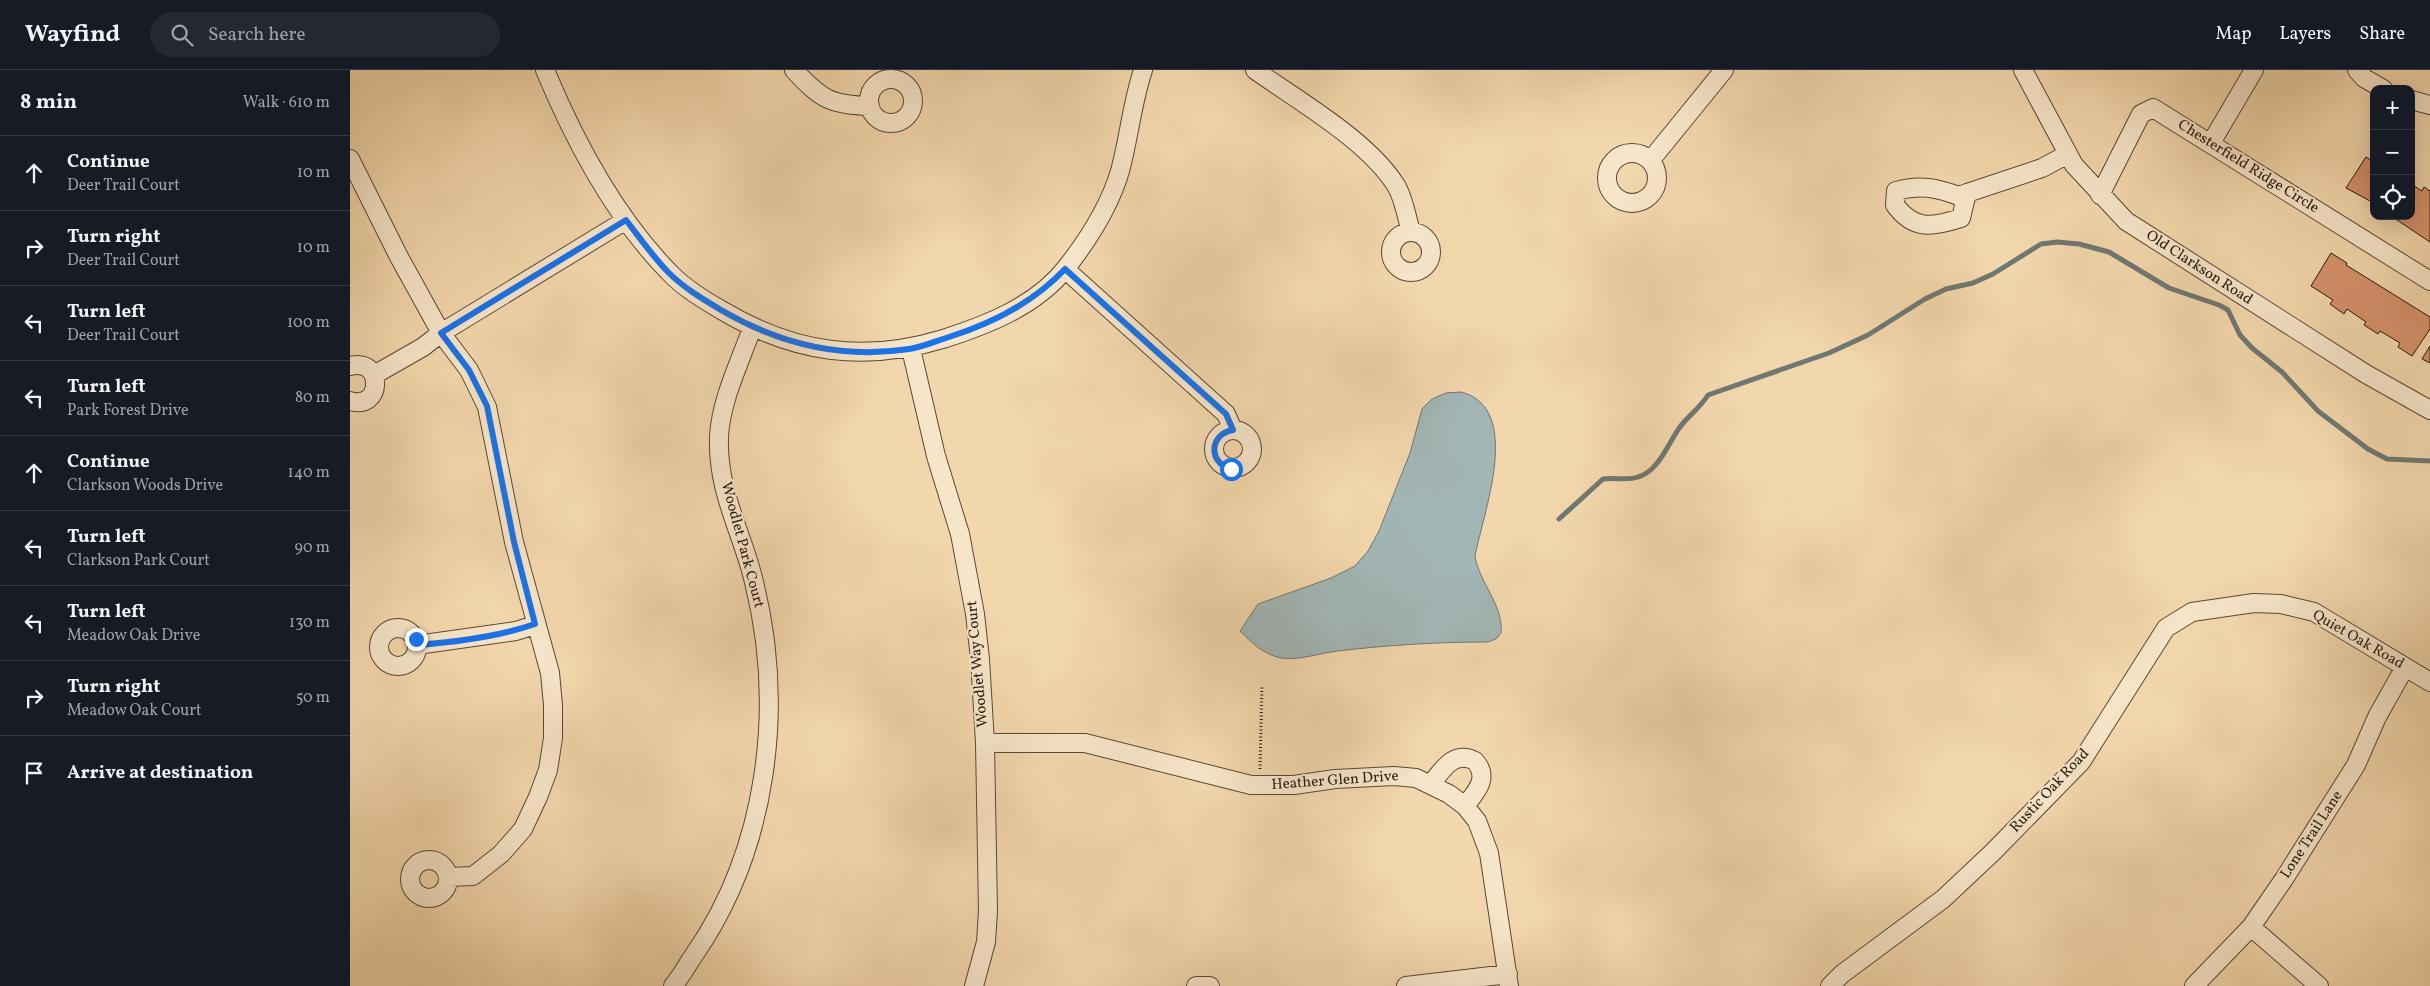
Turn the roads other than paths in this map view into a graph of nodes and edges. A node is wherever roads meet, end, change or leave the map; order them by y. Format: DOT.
graph roads {
  1 [pos="545,70"];
  2 [pos="794,70"];
  3 [pos="1143,70"];
  4 [pos="1255,70"];
  5 [pos="1724,70"];
  6 [pos="2023,70"];
  7 [pos="2254,70"];
  8 [pos="2357,70"];
  9 [pos="2376,85"];
  10 [pos="2415,101"];
  11 [pos="2430,105"];
  12 [pos="870,106"];
  13 [pos="2211,143"];
  14 [pos="2068,154"];
  15 [pos="350,159"];
  16 [pos="1650,161"];
  17 [pos="1967,193"];
  18 [pos="2100,195"];
  19 [pos="626,220"];
  20 [pos="1411,232"];
  21 [pos="1065,269"];
  22 [pos="2430,281"];
  23 [pos="752,328"];
  24 [pos="441,333"];
  25 [pos="911,349"];
  26 [pos="350,366"];
  27 [pos="374,375"];
  28 [pos="350,401"];
  29 [pos="2430,410"];
  30 [pos="1233,430"];
  31 [pos="2254,603"];
  32 [pos="535,624"];
  33 [pos="417,645"];
  34 [pos="2405,667"];
  35 [pos="2430,682"];
  36 [pos="985,743"];
  37 [pos="1431,784"];
  38 [pos="1465,806"];
  39 [pos="448,876"];
  40 [pos="2252,927"];
  41 [pos="1509,980"];
  42 [pos="675,985"];
  43 [pos="974,986"];
  44 [pos="1196,986"];
  45 [pos="1210,986"];
  46 [pos="1406,986"];
  47 [pos="1830,986"];
  48 [pos="2194,986"];
  49 [pos="2319,986"];
  1 -- 19 [label="street"];
  2 -- 12 [label="street"];
  3 -- 21 [label="street"];
  4 -- 20 [label="street"];
  5 -- 16 [label="street"];
  6 -- 14 [label="street, Old Clarkson Road"];
  7 -- 13 [label="street"];
  8 -- 9 [label="street"];
  10 -- 11 [label="street"];
  13 -- 18 [label="street, Chesterfield Ridge Circle"];
  13 -- 22 [label="street, Chesterfield Ridge Circle"];
  14 -- 17 [label="street"];
  14 -- 18 [label="street, Old Clarkson Road"];
  15 -- 24 [label="street"];
  18 -- 29 [label="street, Old Clarkson Road"];
  19 -- 23 [label="street"];
  19 -- 24 [label="street"];
  21 -- 25 [label="street"];
  21 -- 30 [label="street"];
  23 -- 25 [label="street"];
  23 -- 42 [label="street, Woodlet Park Court"];
  24 -- 27 [label="street"];
  24 -- 32 [label="street"];
  25 -- 36 [label="street, Woodlet Way Court"];
  26 -- 27 [label="street"];
  27 -- 28 [label="street"];
  31 -- 34 [label="street, Quiet Oak Road"];
  31 -- 47 [label="street, Rustic Oak Road"];
  32 -- 33 [label="street"];
  32 -- 39 [label="street"];
  34 -- 35 [label="street, Quiet Oak Road"];
  34 -- 40 [label="street, Lone Trail Lane"];
  36 -- 37 [label="street, Heather Glen Drive"];
  36 -- 43 [label="street, Woodlet Way Court"];
  37 -- 38 [label="street, Heather Glen Drive"];
  37 -- 38 [label="street"];
  38 -- 41 [label="street, Heather Glen Drive"];
  40 -- 48 [label="street, Lone Trail Lane"];
  40 -- 49 [label="street"];
  41 -- 46 [label="street"];
  44 -- 45 [label="street"];
}
